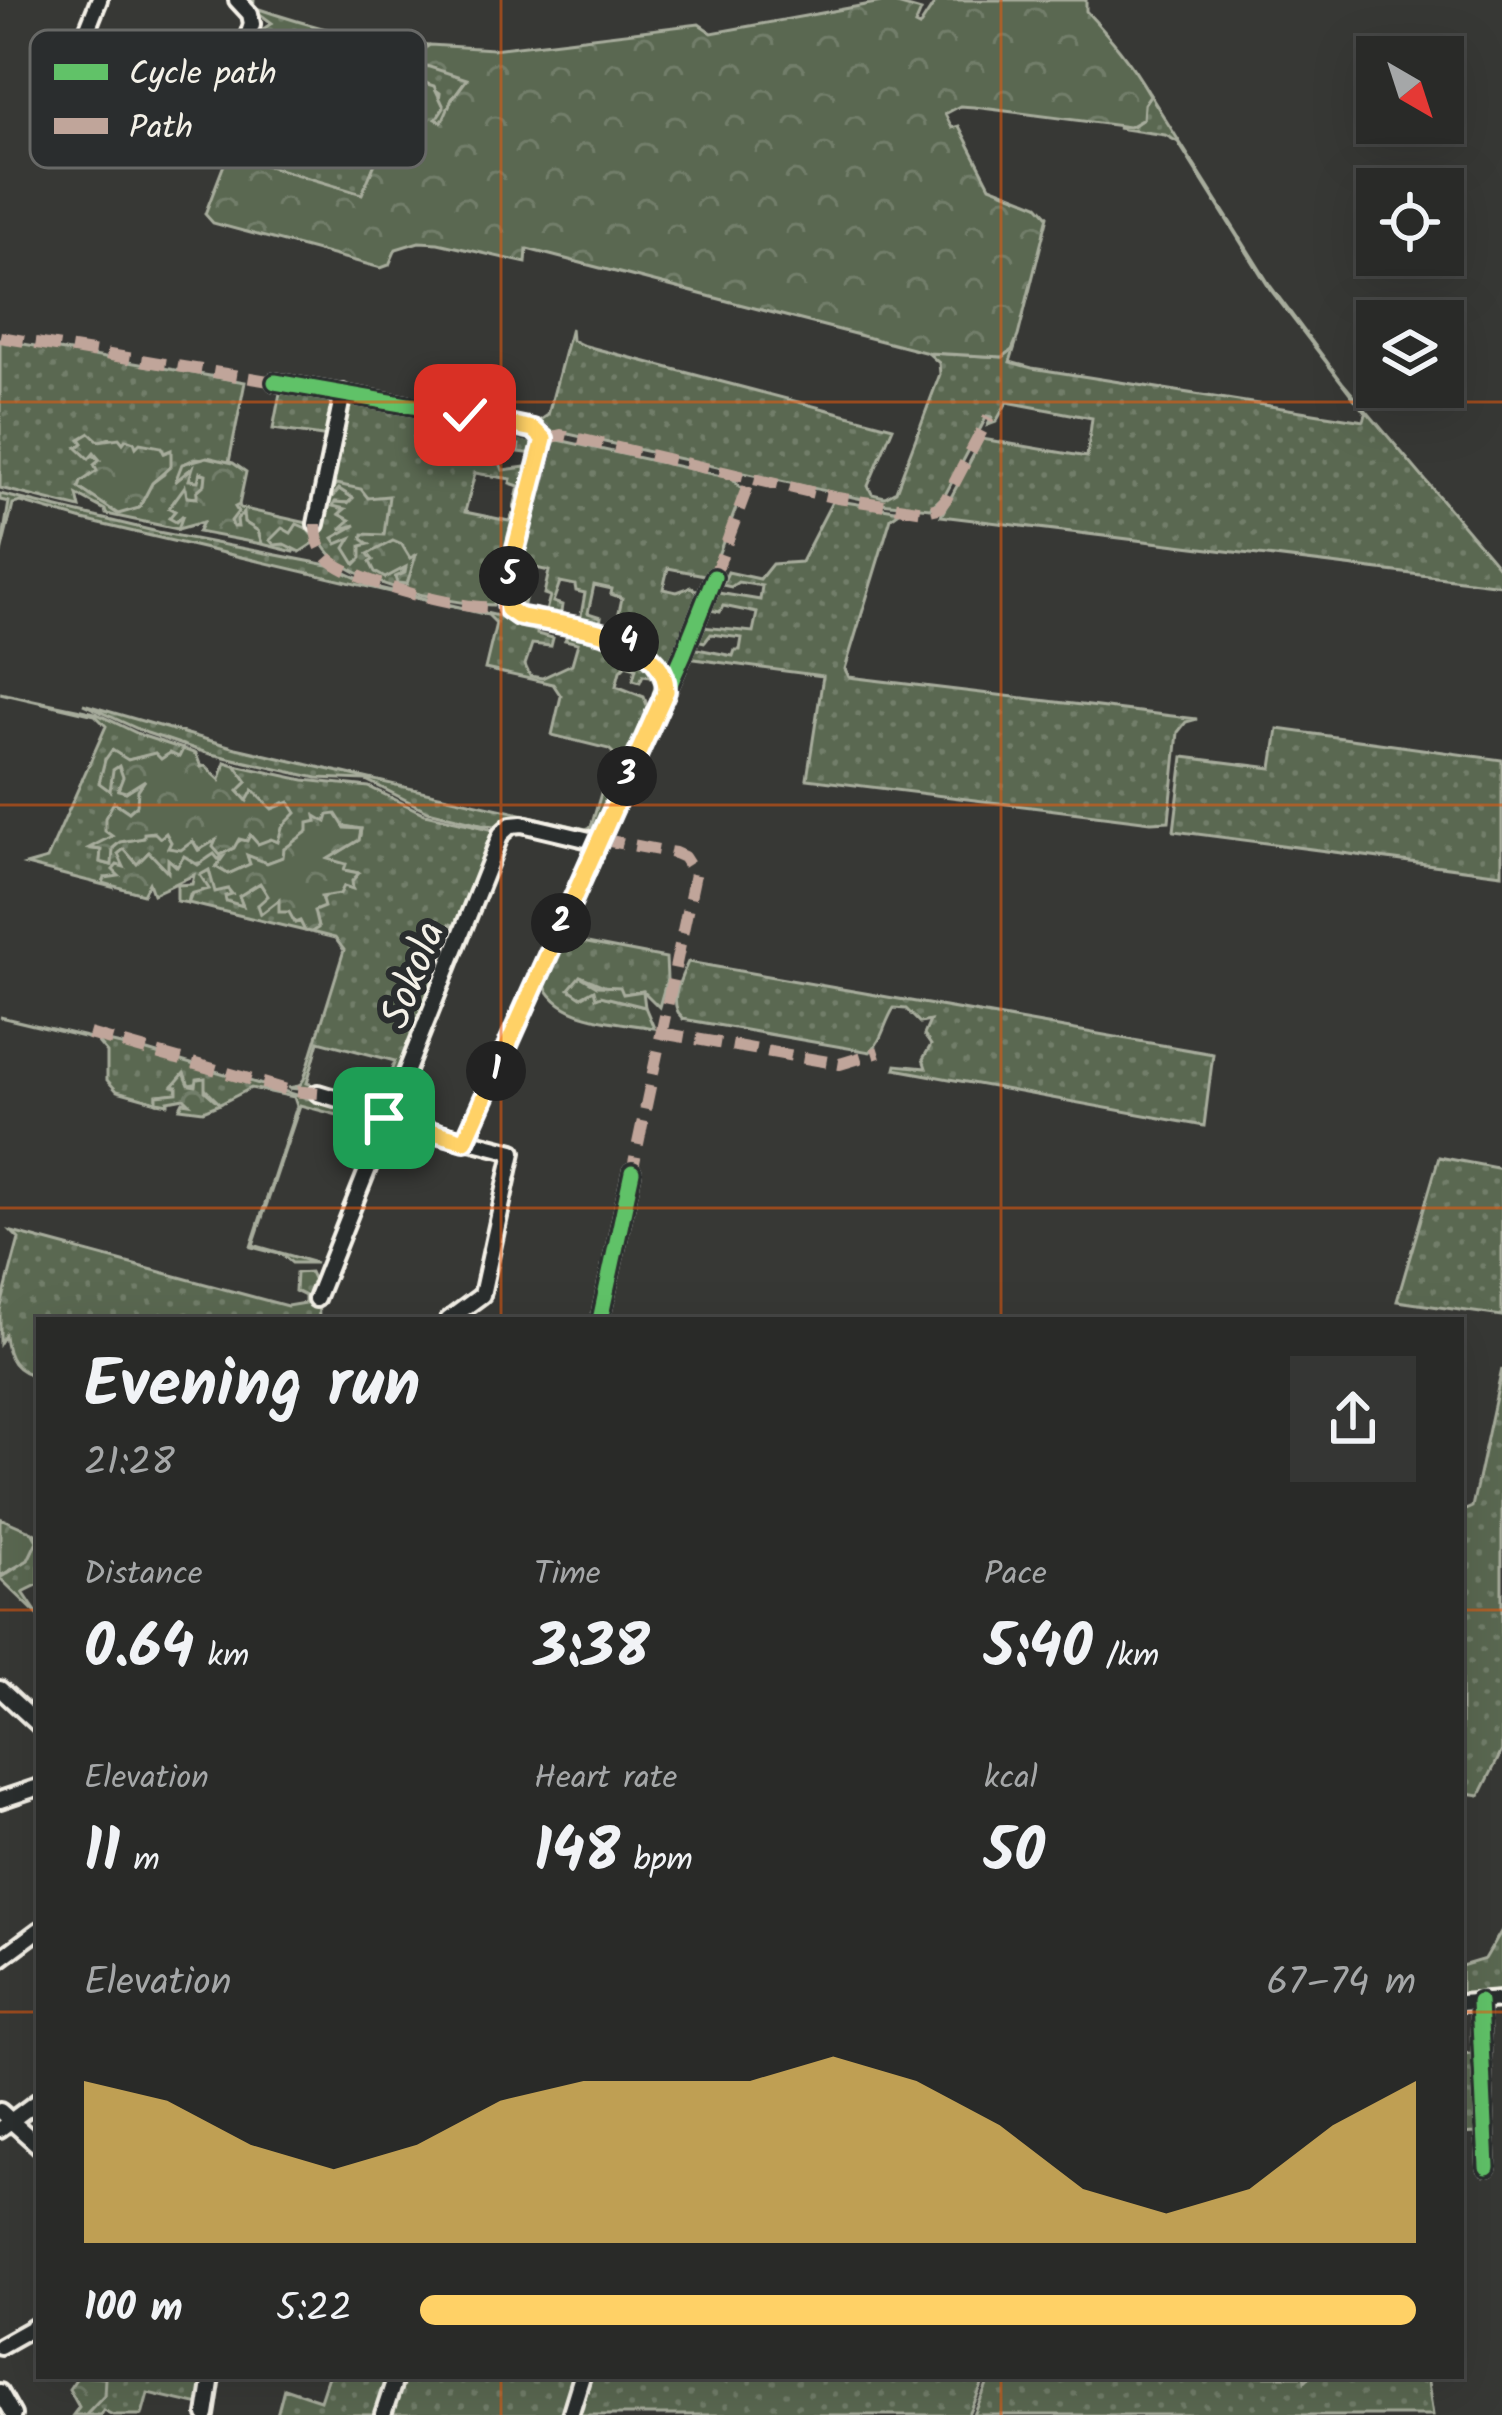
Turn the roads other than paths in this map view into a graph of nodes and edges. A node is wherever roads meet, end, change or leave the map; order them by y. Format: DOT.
graph roads {
  1 [pos="99,0"];
  2 [pos="237,0"];
  3 [pos="87,30"];
  4 [pos="250,30"];
  5 [pos="275,382"];
  6 [pos="343,393"];
  7 [pos="316,524"];
  8 [pos="714,577"];
  9 [pos="666,691"];
  10 [pos="598,840"];
  11 [pos="318,1094"];
  12 [pos="388,1120"];
  13 [pos="465,1141"];
  14 [pos="632,1172"];
  15 [pos="316,1299"];
  16 [pos="452,1317"];
  17 [pos="601,1317"];
  18 [pos="0,1689"];
  19 [pos="36,1722"];
  20 [pos="36,1788"];
  21 [pos="0,1800"];
  22 [pos="36,1932"];
  23 [pos="0,1959"];
  24 [pos="1502,2000"];
  25 [pos="1464,2002"];
  26 [pos="1479,2002"];
  27 [pos="36,2102"];
  28 [pos="4,2120"];
  29 [pos="36,2144"];
  30 [pos="1487,2167"];
  31 [pos="36,2326"];
  32 [pos="0,2346"];
  33 [pos="212,2379"];
  34 [pos="395,2379"];
  35 [pos="581,2379"];
  36 [pos="0,2392"];
  37 [pos="13,2415"];
  38 [pos="206,2415"];
  39 [pos="383,2415"];
  40 [pos="569,2415"];
  1 -- 3 [label="street"];
  2 -- 4 [label="street"];
  5 -- 6 [label="street"];
  6 -- 7 [label="street"];
  6 -- 9 [label="street"];
  8 -- 9 [label="street"];
  9 -- 10 [label="street"];
  10 -- 12 [label="street, Sokola"];
  10 -- 13 [label="street"];
  11 -- 12 [label="street"];
  12 -- 13 [label="street"];
  12 -- 15 [label="street, Sokola"];
  13 -- 16 [label="street"];
  14 -- 17 [label="street"];
  18 -- 19 [label="street"];
  20 -- 21 [label="street"];
  22 -- 23 [label="street"];
  24 -- 26 [label="street"];
  25 -- 26 [label="street"];
  26 -- 30 [label="street"];
  27 -- 28 [label="street"];
  28 -- 29 [label="street"];
  31 -- 32 [label="street"];
  33 -- 38 [label="street"];
  34 -- 39 [label="street"];
  35 -- 40 [label="street"];
  36 -- 37 [label="street"];
}
